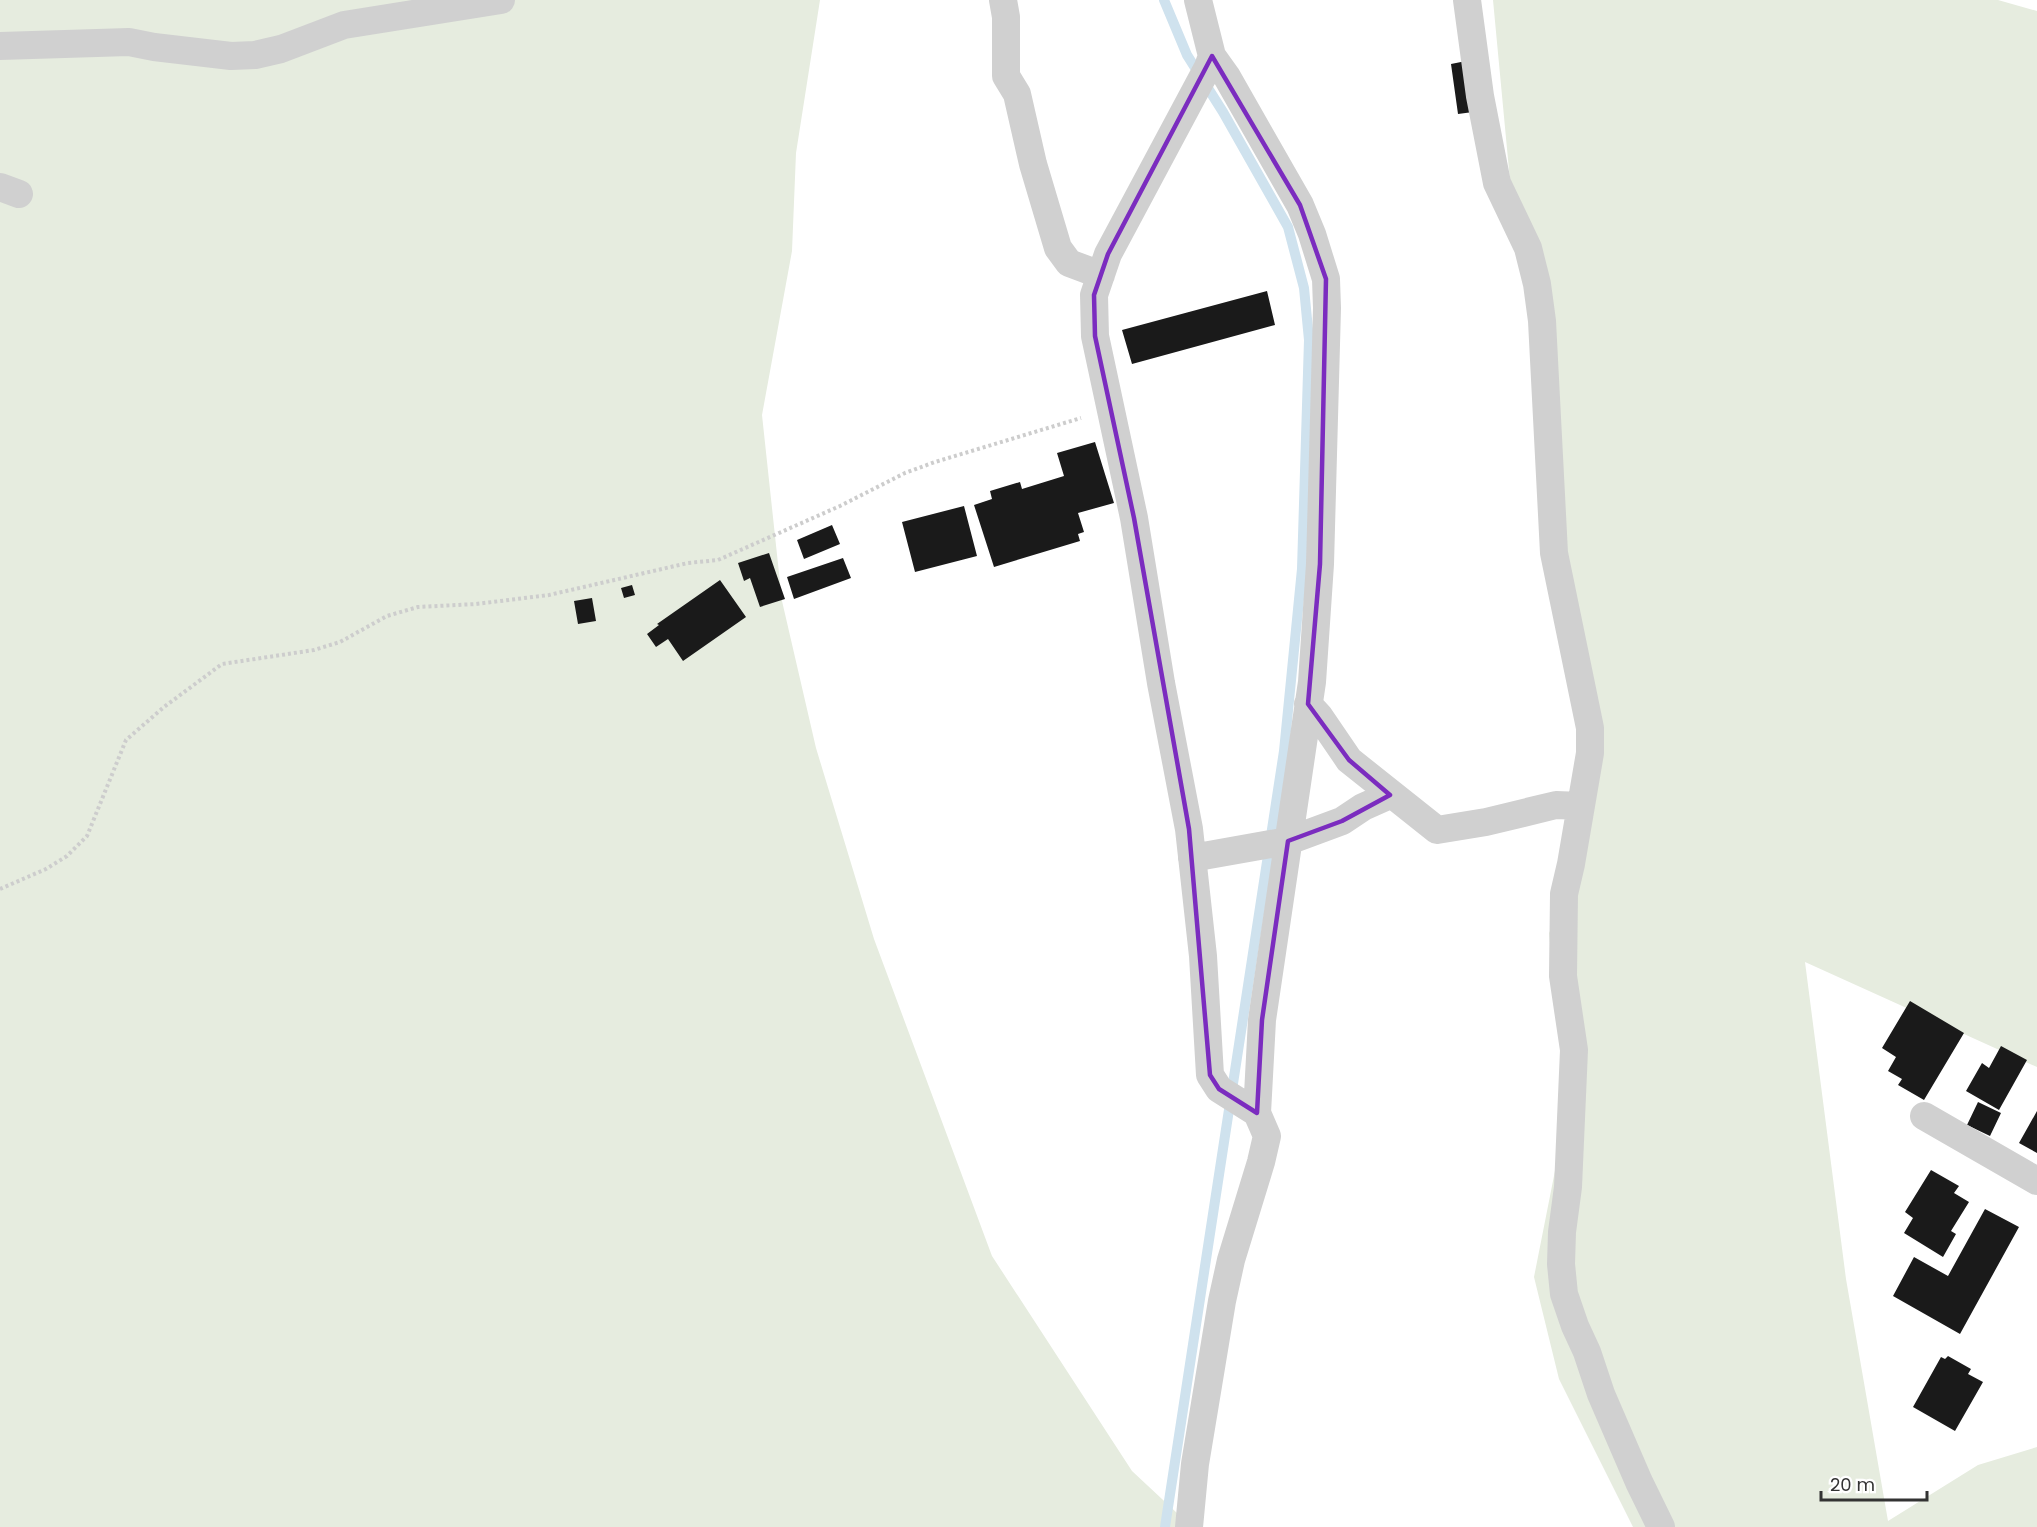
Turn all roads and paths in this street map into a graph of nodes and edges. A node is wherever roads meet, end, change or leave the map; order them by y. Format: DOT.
graph roads {
  1 [pos="501,0"];
  2 [pos="1003,0"];
  3 [pos="1198,0"];
  4 [pos="1467,0"];
  5 [pos="0,46"];
  6 [pos="1212,56"];
  7 [pos="1101,275"];
  8 [pos="1108,405"];
  9 [pos="1308,704"];
  10 [pos="1390,795"];
  11 [pos="1581,806"];
  12 [pos="1288,841"];
  13 [pos="1192,858"];
  14 [pos="0,889"];
  15 [pos="1257,1113"];
  16 [pos="1924,1116"];
  17 [pos="2037,1181"];
  18 [pos="1189,1527"];
  19 [pos="1661,1527"];
  1 -- 5 [label="street"];
  2 -- 7 [label="street"];
  3 -- 6 [label="street"];
  4 -- 11 [label="street"];
  6 -- 7 [label="street"];
  6 -- 9 [label="street"];
  7 -- 8 [label="street"];
  8 -- 13 [label="street"];
  8 -- 14 [label="path"];
  9 -- 10 [label="street"];
  9 -- 12 [label="street"];
  10 -- 11 [label="street"];
  10 -- 12 [label="street"];
  11 -- 19 [label="street"];
  12 -- 13 [label="street"];
  12 -- 15 [label="street"];
  13 -- 15 [label="street"];
  15 -- 18 [label="street"];
  16 -- 17 [label="street"];
}
